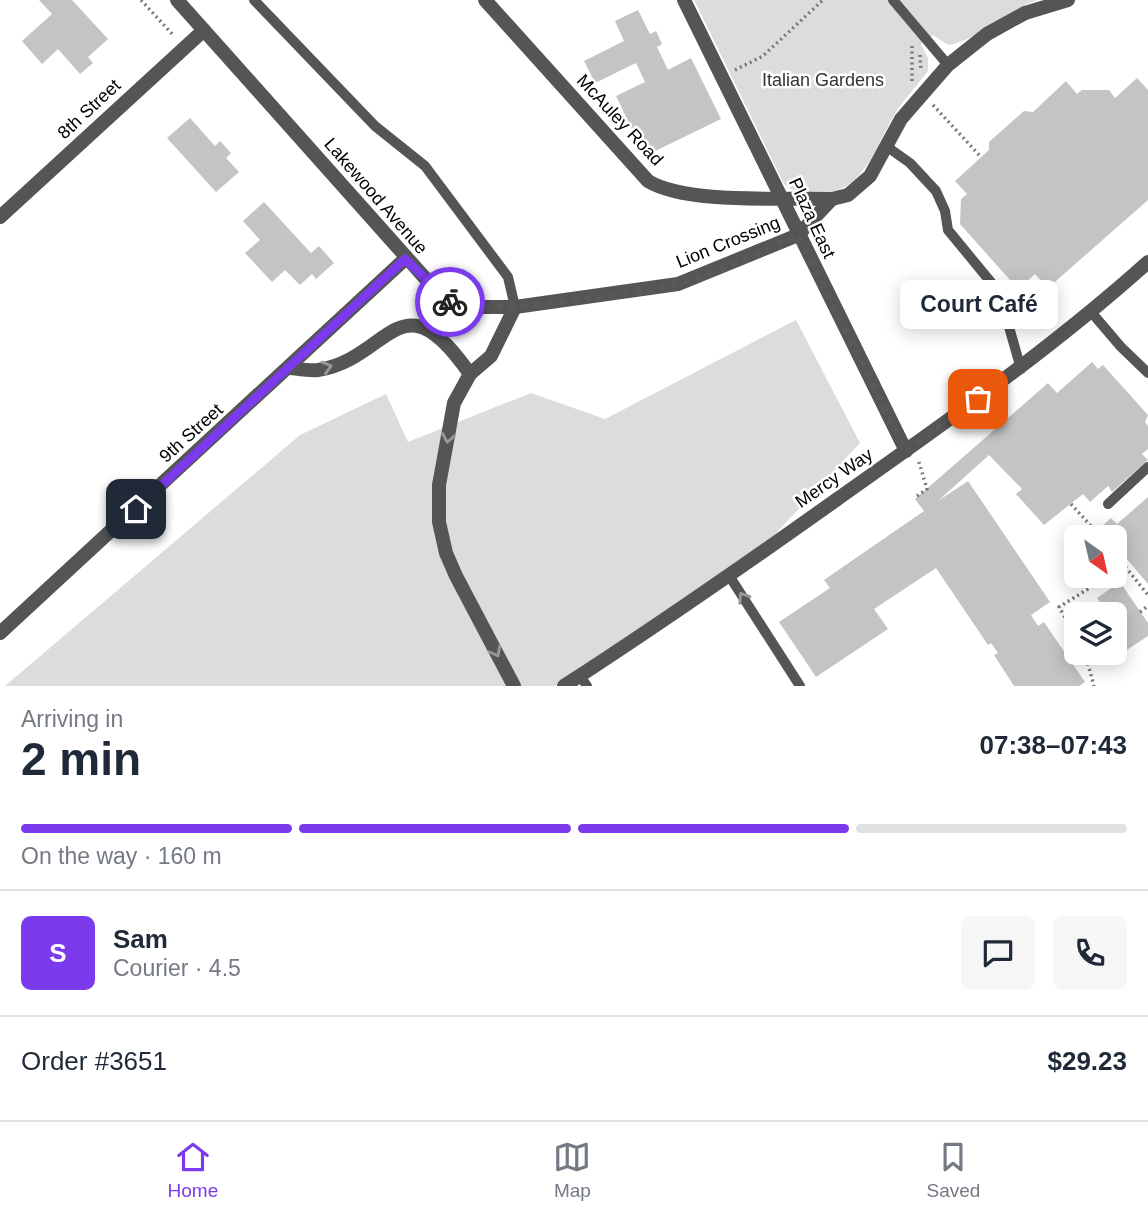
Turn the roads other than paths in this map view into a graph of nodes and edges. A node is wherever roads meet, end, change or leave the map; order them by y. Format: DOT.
graph roads {
  1 [pos="177,0"];
  2 [pos="254,0"];
  3 [pos="684,0"];
  4 [pos="893,0"];
  5 [pos="1068,0"];
  6 [pos="492,4"];
  7 [pos="204,30"];
  8 [pos="948,65"];
  9 [pos="886,146"];
  10 [pos="782,197"];
  11 [pos="832,199"];
  12 [pos="0,217"];
  13 [pos="798,235"];
  14 [pos="405,259"];
  15 [pos="1148,262"];
  16 [pos="515,307"];
  17 [pos="1092,313"];
  18 [pos="291,368"];
  19 [pos="1021,369"];
  20 [pos="1148,373"];
  21 [pos="470,374"];
  22 [pos="906,451"];
  23 [pos="1148,467"];
  24 [pos="1108,504"];
  25 [pos="730,577"];
  26 [pos="0,633"];
  27 [pos="583,681"];
  28 [pos="514,686"];
  29 [pos="565,686"];
  30 [pos="800,686"];
  1 -- 7 [label="street, Lakewood Avenue"];
  2 -- 16 [label="lane"];
  3 -- 10 [label="street, Plaza East"];
  4 -- 8 [label="lane"];
  5 -- 8 [label="street, Lion Crossing"];
  6 -- 10 [label="street, McAuley Road"];
  7 -- 12 [label="street, 8th Street"];
  7 -- 14 [label="street, Lakewood Avenue"];
  8 -- 9 [label="street, Lion Crossing"];
  9 -- 11 [label="street, Lion Crossing"];
  9 -- 19 [label="lane"];
  10 -- 11 [label="street, McAuley Road"];
  10 -- 13 [label="street, Plaza East"];
  11 -- 13 [label="street, Lion Crossing"];
  13 -- 16 [label="street, Lion Crossing"];
  13 -- 22 [label="street, Plaza East"];
  14 -- 16 [label="street, Lakewood Avenue"];
  14 -- 18 [label="street, 9th Street"];
  15 -- 17 [label="street, Mercy Way"];
  16 -- 21 [label="street"];
  17 -- 19 [label="street, Mercy Way"];
  17 -- 20 [label="lane"];
  18 -- 21 [label="street, one-way"];
  18 -- 26 [label="street, 9th Street"];
  19 -- 22 [label="street, Mercy Way"];
  21 -- 28 [label="street, one-way"];
  22 -- 25 [label="street, Mercy Way"];
  23 -- 24 [label="lane"];
  25 -- 27 [label="street, Mercy Way"];
  30 -- 25 [label="lane, one-way"];
  27 -- 29 [label="street, Mercy Way"];
}
